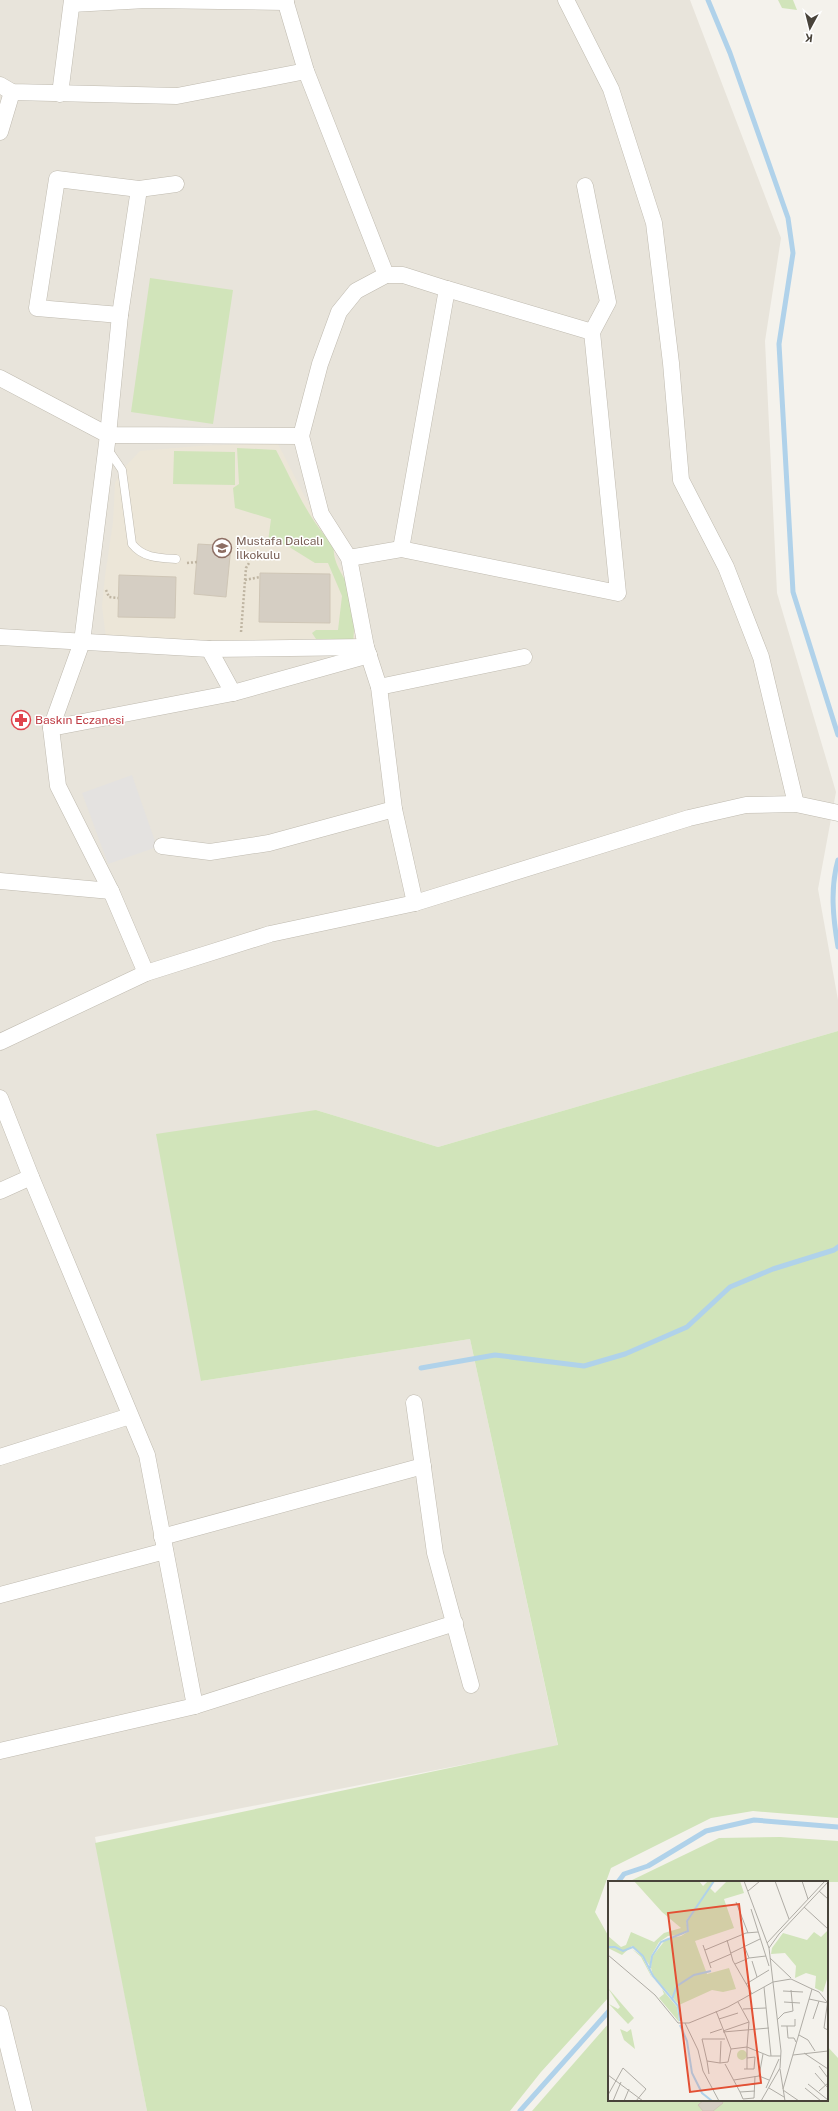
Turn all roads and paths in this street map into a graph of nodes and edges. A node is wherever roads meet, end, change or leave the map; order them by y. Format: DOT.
graph roads {
  1 [pos="566,0"];
  2 [pos="286,1"];
  3 [pos="72,2"];
  4 [pos="306,71"];
  5 [pos="6,88"];
  6 [pos="60,94"];
  7 [pos="0,132"];
  8 [pos="176,184"];
  9 [pos="584,186"];
  10 [pos="139,189"];
  11 [pos="386,275"];
  12 [pos="448,290"];
  13 [pos="120,315"];
  14 [pos="592,332"];
  15 [pos="0,378"];
  16 [pos="301,436"];
  17 [pos="107,441"];
  18 [pos="401,549"];
  19 [pos="349,558"];
  20 [pos="176,559"];
  21 [pos="249,563"];
  22 [pos="260,577"];
  23 [pos="245,580"];
  24 [pos="107,582"];
  25 [pos="118,598"];
  26 [pos="0,637"];
  27 [pos="82,642"];
  28 [pos="242,648"];
  29 [pos="209,649"];
  30 [pos="368,651"];
  31 [pos="524,657"];
  32 [pos="379,688"];
  33 [pos="233,693"];
  34 [pos="51,728"];
  35 [pos="796,804"];
  36 [pos="394,809"];
  37 [pos="838,813"];
  38 [pos="162,846"];
  39 [pos="0,881"];
  40 [pos="111,891"];
  41 [pos="415,903"];
  42 [pos="146,973"];
  43 [pos="0,1042"];
  44 [pos="0,1098"];
  45 [pos="31,1177"];
  46 [pos="0,1191"];
  47 [pos="414,1404"];
  48 [pos="130,1416"];
  49 [pos="0,1457"];
  50 [pos="423,1466"];
  51 [pos="163,1544"];
  52 [pos="0,1595"];
  53 [pos="455,1623"];
  54 [pos="472,1685"];
  55 [pos="195,1706"];
  56 [pos="0,1751"];
  57 [pos="0,2014"];
  58 [pos="24,2111"];
  1 -- 35 [label="street"];
  2 -- 3 [label="street"];
  2 -- 4 [label="street"];
  3 -- 6 [label="street"];
  4 -- 6 [label="street"];
  4 -- 11 [label="street"];
  5 -- 6 [label="street"];
  5 -- 7 [label="street"];
  8 -- 10 [label="street"];
  9 -- 14 [label="street"];
  10 -- 13 [label="street"];
  10 -- 13 [label="street"];
  11 -- 12 [label="street"];
  11 -- 16 [label="street"];
  12 -- 14 [label="street"];
  12 -- 18 [label="street"];
  13 -- 17 [label="street"];
  14 -- 18 [label="street"];
  15 -- 17 [label="street"];
  16 -- 17 [label="street"];
  16 -- 19 [label="street"];
  17 -- 20 [label="lane"];
  17 -- 27 [label="street"];
  18 -- 19 [label="street"];
  19 -- 30 [label="street"];
  21 -- 23 [label="path"];
  22 -- 23 [label="path"];
  23 -- 28 [label="path"];
  24 -- 25 [label="path"];
  26 -- 27 [label="street"];
  27 -- 29 [label="street"];
  27 -- 34 [label="street"];
  28 -- 29 [label="street"];
  28 -- 30 [label="street"];
  29 -- 33 [label="street"];
  30 -- 32 [label="street"];
  30 -- 33 [label="street"];
  31 -- 32 [label="street"];
  32 -- 36 [label="street"];
  33 -- 34 [label="street"];
  34 -- 40 [label="street"];
  35 -- 37 [label="street"];
  35 -- 41 [label="street"];
  36 -- 38 [label="street"];
  36 -- 41 [label="street"];
  39 -- 40 [label="street"];
  40 -- 42 [label="street"];
  41 -- 42 [label="street"];
  42 -- 43 [label="street"];
  44 -- 45 [label="street"];
  45 -- 46 [label="street"];
  45 -- 48 [label="street"];
  47 -- 50 [label="street"];
  48 -- 49 [label="street"];
  48 -- 51 [label="street"];
  50 -- 51 [label="street"];
  50 -- 53 [label="street"];
  51 -- 52 [label="street"];
  51 -- 55 [label="street"];
  53 -- 54 [label="street"];
  53 -- 55 [label="street"];
  55 -- 56 [label="street"];
  57 -- 58 [label="street"];
}
